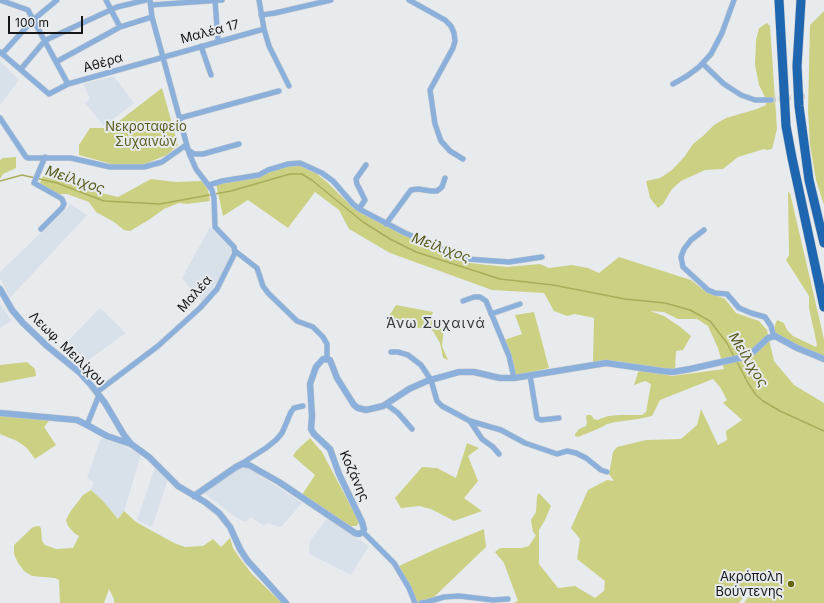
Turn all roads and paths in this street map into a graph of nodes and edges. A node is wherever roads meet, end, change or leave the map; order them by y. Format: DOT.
graph roads {
  1 [pos="0,0"];
  2 [pos="57,0"];
  3 [pos="106,0"];
  4 [pos="146,0"];
  5 [pos="215,0"];
  6 [pos="222,0"];
  7 [pos="259,0"];
  8 [pos="331,0"];
  9 [pos="409,0"];
  10 [pos="734,0"];
  11 [pos="779,0"];
  12 [pos="801,0"];
  13 [pos="150,2"];
  14 [pos="112,10"];
  15 [pos="261,15"];
  16 [pos="152,17"];
  17 [pos="33,20"];
  18 [pos="120,26"];
  19 [pos="264,28"];
  20 [pos="45,41"];
  21 [pos="218,41"];
  22 [pos="201,46"];
  23 [pos="1,53"];
  24 [pos="162,57"];
  25 [pos="56,62"];
  26 [pos="702,64"];
  27 [pos="21,69"];
  28 [pos="211,75"];
  29 [pos="68,84"];
  30 [pos="673,84"];
  31 [pos="289,86"];
  32 [pos="278,91"];
  33 [pos="772,100"];
  34 [pos="0,118"];
  35 [pos="180,118"];
  36 [pos="239,144"];
  37 [pos="187,147"];
  38 [pos="45,157"];
  39 [pos="463,159"];
  40 [pos="366,166"];
  41 [pos="445,178"];
  42 [pos="209,185"];
  43 [pos="359,209"];
  44 [pos="386,224"];
  45 [pos="41,229"];
  46 [pos="704,230"];
  47 [pos="824,243"];
  48 [pos="235,251"];
  49 [pos="542,257"];
  50 [pos="0,289"];
  51 [pos="462,301"];
  52 [pos="520,304"];
  53 [pos="824,307"];
  54 [pos="491,314"];
  55 [pos="774,337"];
  56 [pos="391,352"];
  57 [pos="824,358"];
  58 [pos="326,359"];
  59 [pos="530,375"];
  60 [pos="514,378"];
  61 [pos="431,380"];
  62 [pos="98,393"];
  63 [pos="386,404"];
  64 [pos="303,406"];
  65 [pos="0,413"];
  66 [pos="559,418"];
  67 [pos="470,421"];
  68 [pos="87,425"];
  69 [pos="412,429"];
  70 [pos="131,444"];
  71 [pos="499,454"];
  72 [pos="240,465"];
  73 [pos="607,472"];
  74 [pos="194,496"];
  75 [pos="363,532"];
  76 [pos="508,599"];
  77 [pos="286,603"];
  78 [pos="415,603"];
  79 [pos="421,603"];
  1 -- 17 [label="street"];
  2 -- 17 [label="street"];
  3 -- 14 [label="street"];
  4 -- 14 [label="street"];
  5 -- 6 [label="street"];
  5 -- 13 [label="street"];
  5 -- 21 [label="street"];
  7 -- 15 [label="street"];
  8 -- 15 [label="street"];
  9 -- 39 [label="street"];
  10 -- 26 [label="street"];
  11 -- 53 [label="highway"];
  12 -- 47 [label="highway"];
  13 -- 16 [label="street"];
  14 -- 18 [label="street"];
  14 -- 20 [label="street"];
  15 -- 19 [label="street"];
  16 -- 18 [label="street"];
  16 -- 24 [label="street"];
  17 -- 20 [label="street"];
  17 -- 23 [label="street"];
  18 -- 25 [label="street"];
  19 -- 21 [label="street, Μαλέα 17"];
  19 -- 31 [label="street"];
  20 -- 25 [label="street"];
  20 -- 27 [label="street"];
  21 -- 22 [label="street, Μαλέα 17"];
  22 -- 24 [label="street, Μαλέα 17"];
  22 -- 28 [label="street"];
  23 -- 27 [label="street"];
  24 -- 29 [label="street, Αθέρα"];
  24 -- 35 [label="street"];
  25 -- 29 [label="street"];
  26 -- 30 [label="street"];
  26 -- 33 [label="street"];
  27 -- 29 [label="street, Αθέρα"];
  32 -- 35 [label="street"];
  34 -- 38 [label="street"];
  35 -- 37 [label="street"];
  36 -- 37 [label="street"];
  37 -- 38 [label="street"];
  37 -- 42 [label="street"];
  38 -- 45 [label="street"];
  40 -- 43 [label="street"];
  41 -- 44 [label="street"];
  42 -- 43 [label="street"];
  42 -- 48 [label="street"];
  43 -- 44 [label="street"];
  44 -- 49 [label="street"];
  46 -- 55 [label="street"];
  48 -- 58 [label="street"];
  48 -- 62 [label="street, Μαλέα"];
  50 -- 62 [label="street, Λεωφ. Μειλίχου"];
  51 -- 54 [label="street"];
  52 -- 54 [label="street"];
  54 -- 60 [label="street"];
  55 -- 57 [label="street"];
  55 -- 59 [label="street"];
  56 -- 61 [label="street"];
  58 -- 63 [label="street"];
  58 -- 75 [label="street, Κοζάνης"];
  59 -- 60 [label="street"];
  59 -- 66 [label="street"];
  60 -- 61 [label="street"];
  61 -- 63 [label="street"];
  61 -- 67 [label="street"];
  62 -- 68 [label="street"];
  62 -- 70 [label="street, Λεωφ. Μειλίχου"];
  63 -- 69 [label="street"];
  64 -- 72 [label="street"];
  65 -- 68 [label="street"];
  67 -- 71 [label="street"];
  67 -- 73 [label="street"];
  68 -- 70 [label="street"];
  70 -- 74 [label="street"];
  72 -- 74 [label="street"];
  72 -- 75 [label="street"];
  74 -- 77 [label="street"];
  75 -- 78 [label="street"];
  76 -- 79 [label="street"];
}
